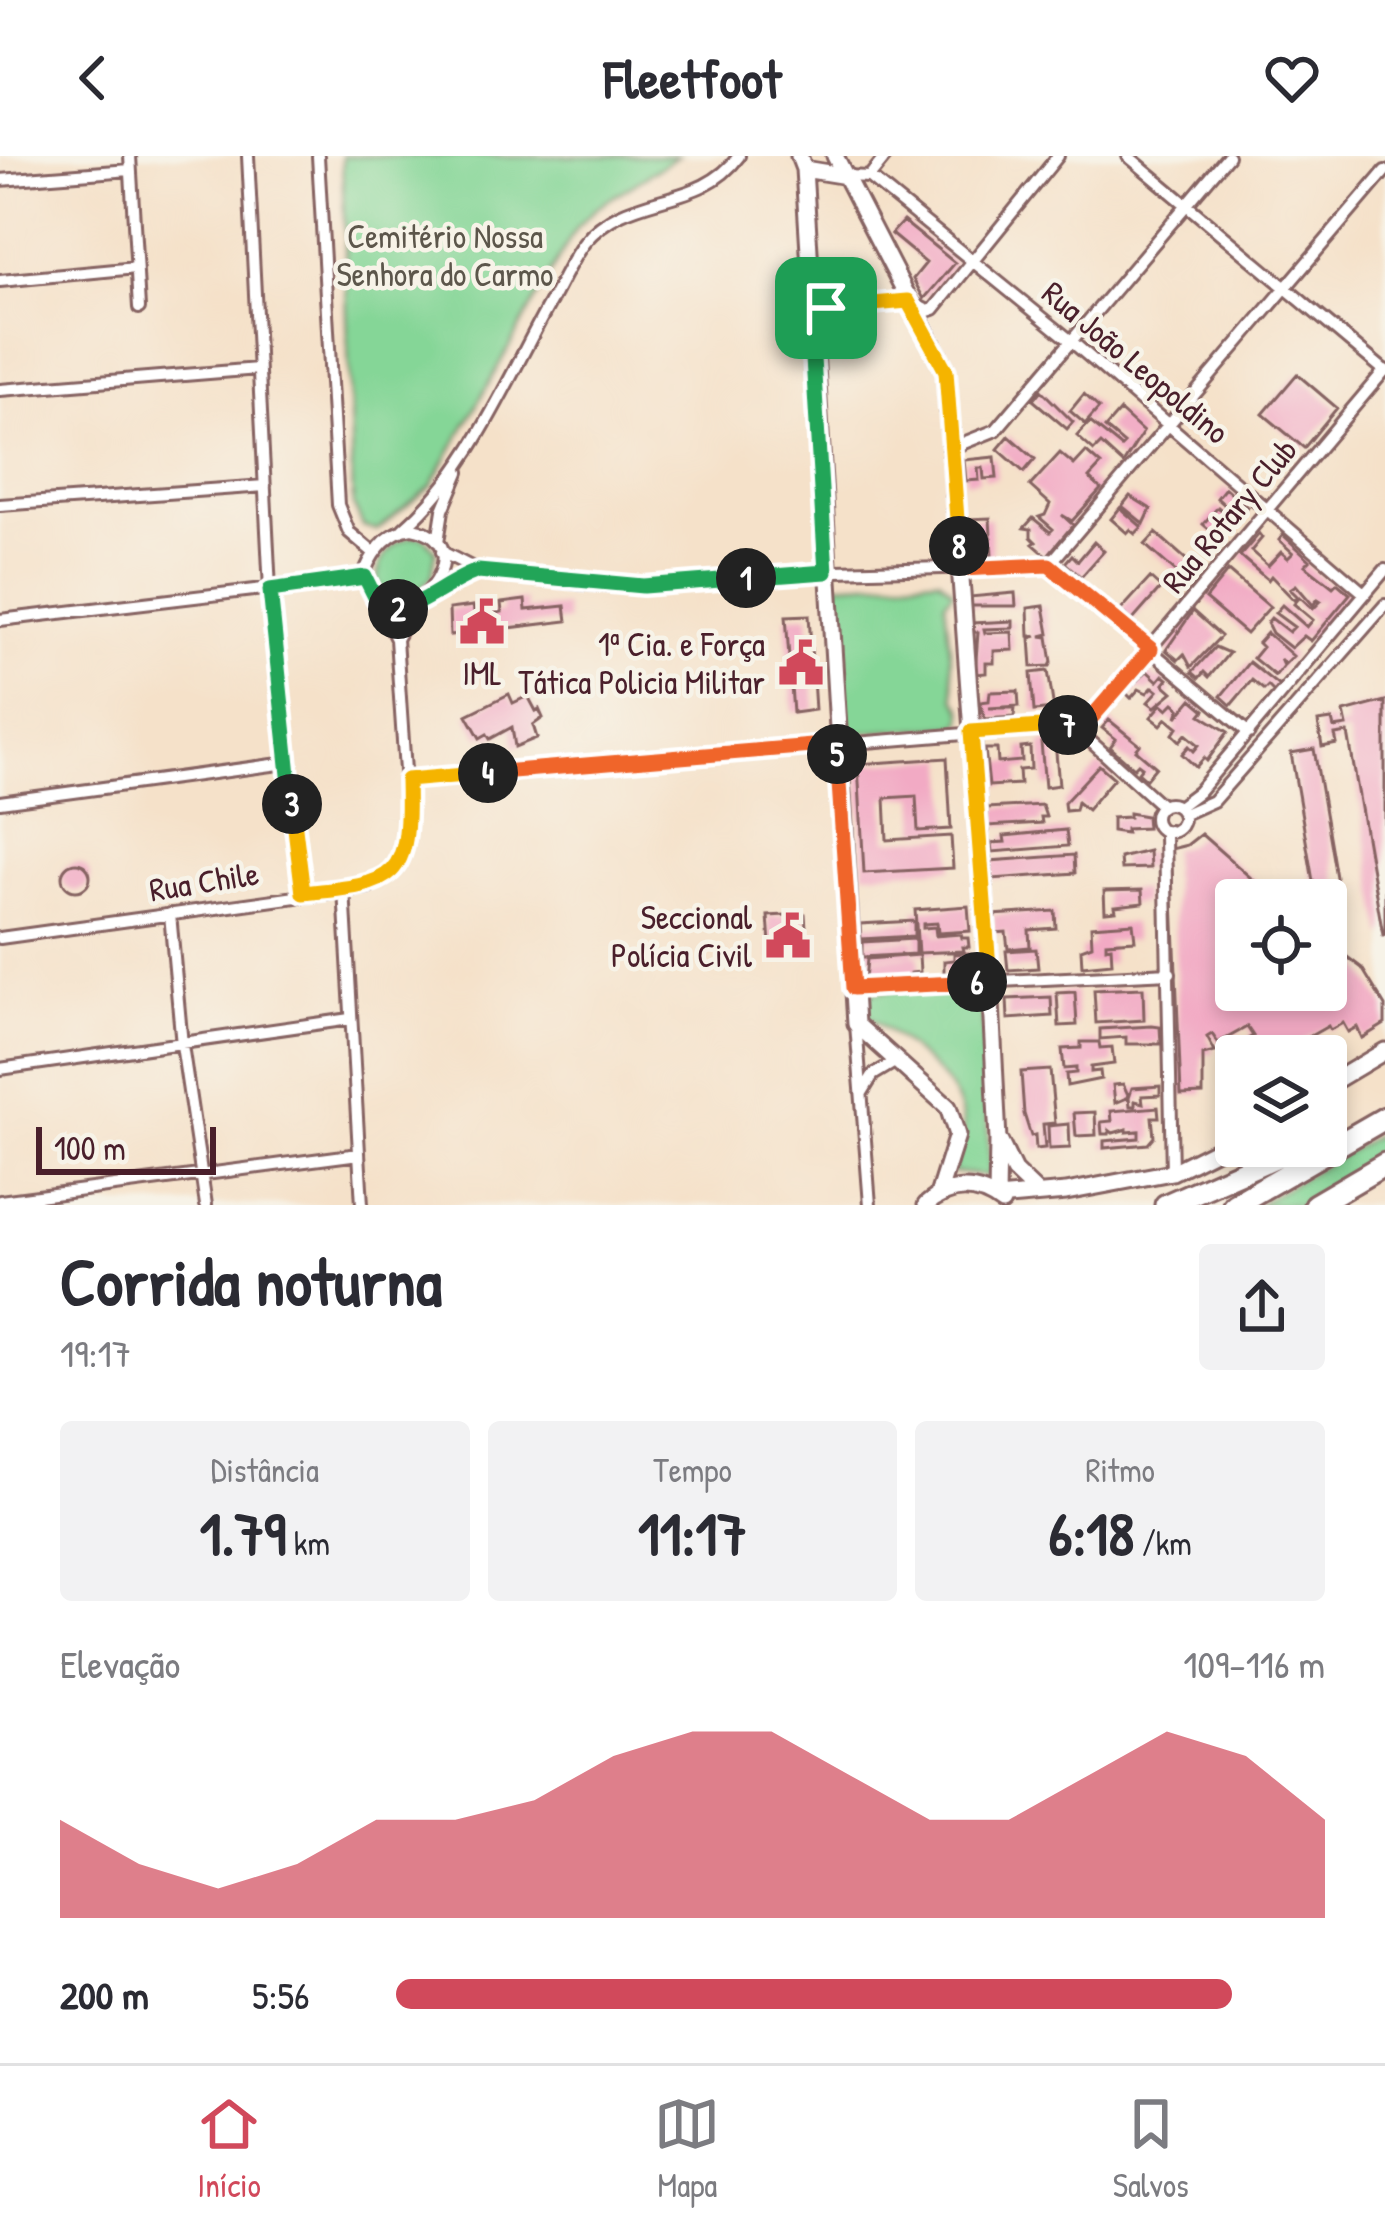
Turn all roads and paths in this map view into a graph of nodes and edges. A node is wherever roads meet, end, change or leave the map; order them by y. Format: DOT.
graph roads {
  1 [pos="248,156"];
  2 [pos="318,156"];
  3 [pos="739,156"];
  4 [pos="835,156"];
  5 [pos="886,156"];
  6 [pos="1058,156"];
  7 [pos="1128,156"];
  8 [pos="1228,156"];
  9 [pos="130,163"];
  10 [pos="802,163"];
  11 [pos="1385,171"];
  12 [pos="847,176"];
  13 [pos="869,176"];
  14 [pos="0,180"];
  15 [pos="1186,204"];
  16 [pos="971,263"];
  17 [pos="136,268"];
  18 [pos="0,281"];
  19 [pos="1285,286"];
  20 [pos="908,301"];
  21 [pos="139,308"];
  22 [pos="810,309"];
  23 [pos="1071,341"];
  24 [pos="257,369"];
  25 [pos="1385,371"];
  26 [pos="0,390"];
  27 [pos="1168,425"];
  28 [pos="952,448"];
  29 [pos="464,458"];
  30 [pos="265,486"];
  31 [pos="0,505"];
  32 [pos="1269,508"];
  33 [pos="403,529"];
  34 [pos="440,547"];
  35 [pos="374,553"];
  36 [pos="1049,565"];
  37 [pos="961,569"];
  38 [pos="1385,570"];
  39 [pos="478,571"];
  40 [pos="826,572"];
  41 [pos="365,577"];
  42 [pos="270,590"];
  43 [pos="430,593"];
  44 [pos="1365,594"];
  45 [pos="376,599"];
  46 [pos="1385,604"];
  47 [pos="416,605"];
  48 [pos="0,620"];
  49 [pos="395,639"];
  50 [pos="1151,649"];
  51 [pos="1093,716"];
  52 [pos="1061,726"];
  53 [pos="971,732"];
  54 [pos="1249,733"];
  55 [pos="1089,740"];
  56 [pos="836,744"];
  57 [pos="286,763"];
  58 [pos="407,780"];
  59 [pos="0,802"];
  60 [pos="1162,806"];
  61 [pos="1181,811"];
  62 [pos="1168,831"];
  63 [pos="344,889"];
  64 [pos="303,893"];
  65 [pos="170,914"];
  66 [pos="0,938"];
  67 [pos="1170,973"];
  68 [pos="990,981"];
  69 [pos="853,988"];
  70 [pos="350,1019"];
  71 [pos="856,1024"];
  72 [pos="182,1045"];
  73 [pos="1385,1051"];
  74 [pos="898,1060"];
  75 [pos="0,1069"];
  76 [pos="1347,1074"];
  77 [pos="861,1096"];
  78 [pos="1385,1114"];
  79 [pos="1347,1128"];
  80 [pos="998,1140"];
  81 [pos="1215,1150"];
  82 [pos="359,1154"];
  83 [pos="1385,1164"];
  84 [pos="1252,1167"];
  85 [pos="1172,1172"];
  86 [pos="201,1175"];
  87 [pos="1036,1192"];
  88 [pos="932,1200"];
  89 [pos="0,1201"];
  90 [pos="1000,1202"];
  91 [pos="206,1205"];
  92 [pos="362,1205"];
  93 [pos="869,1205"];
  94 [pos="1166,1205"];
  95 [pos="1234,1205"];
  96 [pos="1316,1205"];
  1 -- 24 [label="street"];
  2 -- 35 [label="street"];
  3 -- 29 [label="street"];
  4 -- 12 [label="street"];
  5 -- 13 [label="street"];
  6 -- 16 [label="street"];
  7 -- 15 [label="street"];
  8 -- 15 [label="street"];
  9 -- 14 [label="street"];
  9 -- 17 [label="street"];
  10 -- 12 [label="street"];
  10 -- 22 [label="street"];
  11 -- 19 [label="street"];
  12 -- 13 [label="street"];
  12 -- 20 [label="street"];
  13 -- 16 [label="street, Rua João Leopoldino"];
  15 -- 19 [label="street"];
  15 -- 23 [label="street"];
  16 -- 20 [label="street"];
  16 -- 23 [label="street, Rua João Leopoldino"];
  17 -- 18 [label="street"];
  17 -- 21 [label="street"];
  19 -- 25 [label="street"];
  19 -- 27 [label="street"];
  20 -- 22 [label="street"];
  20 -- 28 [label="street"];
  22 -- 40 [label="street"];
  23 -- 27 [label="street, Rua João Leopoldino"];
  23 -- 28 [label="street"];
  24 -- 26 [label="street"];
  24 -- 30 [label="street"];
  25 -- 32 [label="street, Rua Rotary Club"];
  27 -- 32 [label="street, Rua João Leopoldino"];
  27 -- 36 [label="street"];
  28 -- 37 [label="street"];
  29 -- 33 [label="street"];
  29 -- 34 [label="street"];
  30 -- 31 [label="street"];
  30 -- 42 [label="street"];
  32 -- 44 [label="street, Rua João Leopoldino"];
  32 -- 50 [label="street, Rua Rotary Club"];
  33 -- 34 [label="street"];
  33 -- 35 [label="street"];
  34 -- 39 [label="street"];
  34 -- 43 [label="street"];
  35 -- 41 [label="street"];
  36 -- 37 [label="street"];
  36 -- 50 [label="street"];
  37 -- 40 [label="street"];
  37 -- 53 [label="street"];
  38 -- 44 [label="street"];
  39 -- 40 [label="street"];
  39 -- 43 [label="street"];
  40 -- 56 [label="street"];
  41 -- 42 [label="street"];
  41 -- 45 [label="street"];
  42 -- 48 [label="street"];
  42 -- 57 [label="street"];
  43 -- 47 [label="street"];
  44 -- 54 [label="street"];
  45 -- 47 [label="street"];
  45 -- 49 [label="street"];
  46 -- 61 [label="street"];
  47 -- 49 [label="street"];
  49 -- 58 [label="street, Rua Chile"];
  50 -- 51 [label="street, Rua Rotary Club"];
  50 -- 54 [label="street"];
  51 -- 52 [label="street"];
  51 -- 55 [label="street"];
  52 -- 53 [label="street"];
  52 -- 55 [label="street"];
  53 -- 56 [label="street"];
  53 -- 68 [label="street"];
  54 -- 61 [label="street"];
  55 -- 60 [label="street"];
  56 -- 58 [label="street"];
  56 -- 69 [label="street"];
  57 -- 59 [label="street"];
  57 -- 64 [label="street"];
  58 -- 63 [label="street, Rua Chile"];
  60 -- 61 [label="street"];
  60 -- 62 [label="street"];
  61 -- 62 [label="street"];
  62 -- 67 [label="street"];
  63 -- 64 [label="street, Rua Chile"];
  63 -- 70 [label="street"];
  64 -- 65 [label="street, Rua Chile"];
  65 -- 66 [label="street, Rua Chile"];
  65 -- 72 [label="street"];
  67 -- 68 [label="street"];
  67 -- 85 [label="street"];
  68 -- 69 [label="street"];
  68 -- 80 [label="street"];
  69 -- 71 [label="street"];
  70 -- 72 [label="street"];
  70 -- 82 [label="street"];
  71 -- 74 [label="street"];
  71 -- 77 [label="street"];
  72 -- 75 [label="street"];
  72 -- 86 [label="street"];
  73 -- 76 [label="street"];
  74 -- 77 [label="street"];
  74 -- 88 [label="street"];
  77 -- 93 [label="street"];
  78 -- 79 [label="highway"];
  78 -- 95 [label="highway"];
  80 -- 87 [label="street"];
  80 -- 90 [label="street"];
  81 -- 85 [label="street"];
  82 -- 86 [label="street"];
  82 -- 92 [label="street"];
  83 -- 96 [label="highway"];
  84 -- 94 [label="highway"];
  85 -- 87 [label="street"];
  86 -- 89 [label="street"];
  86 -- 91 [label="street"];
  87 -- 90 [label="street"];
  88 -- 90 [label="street"];
}
